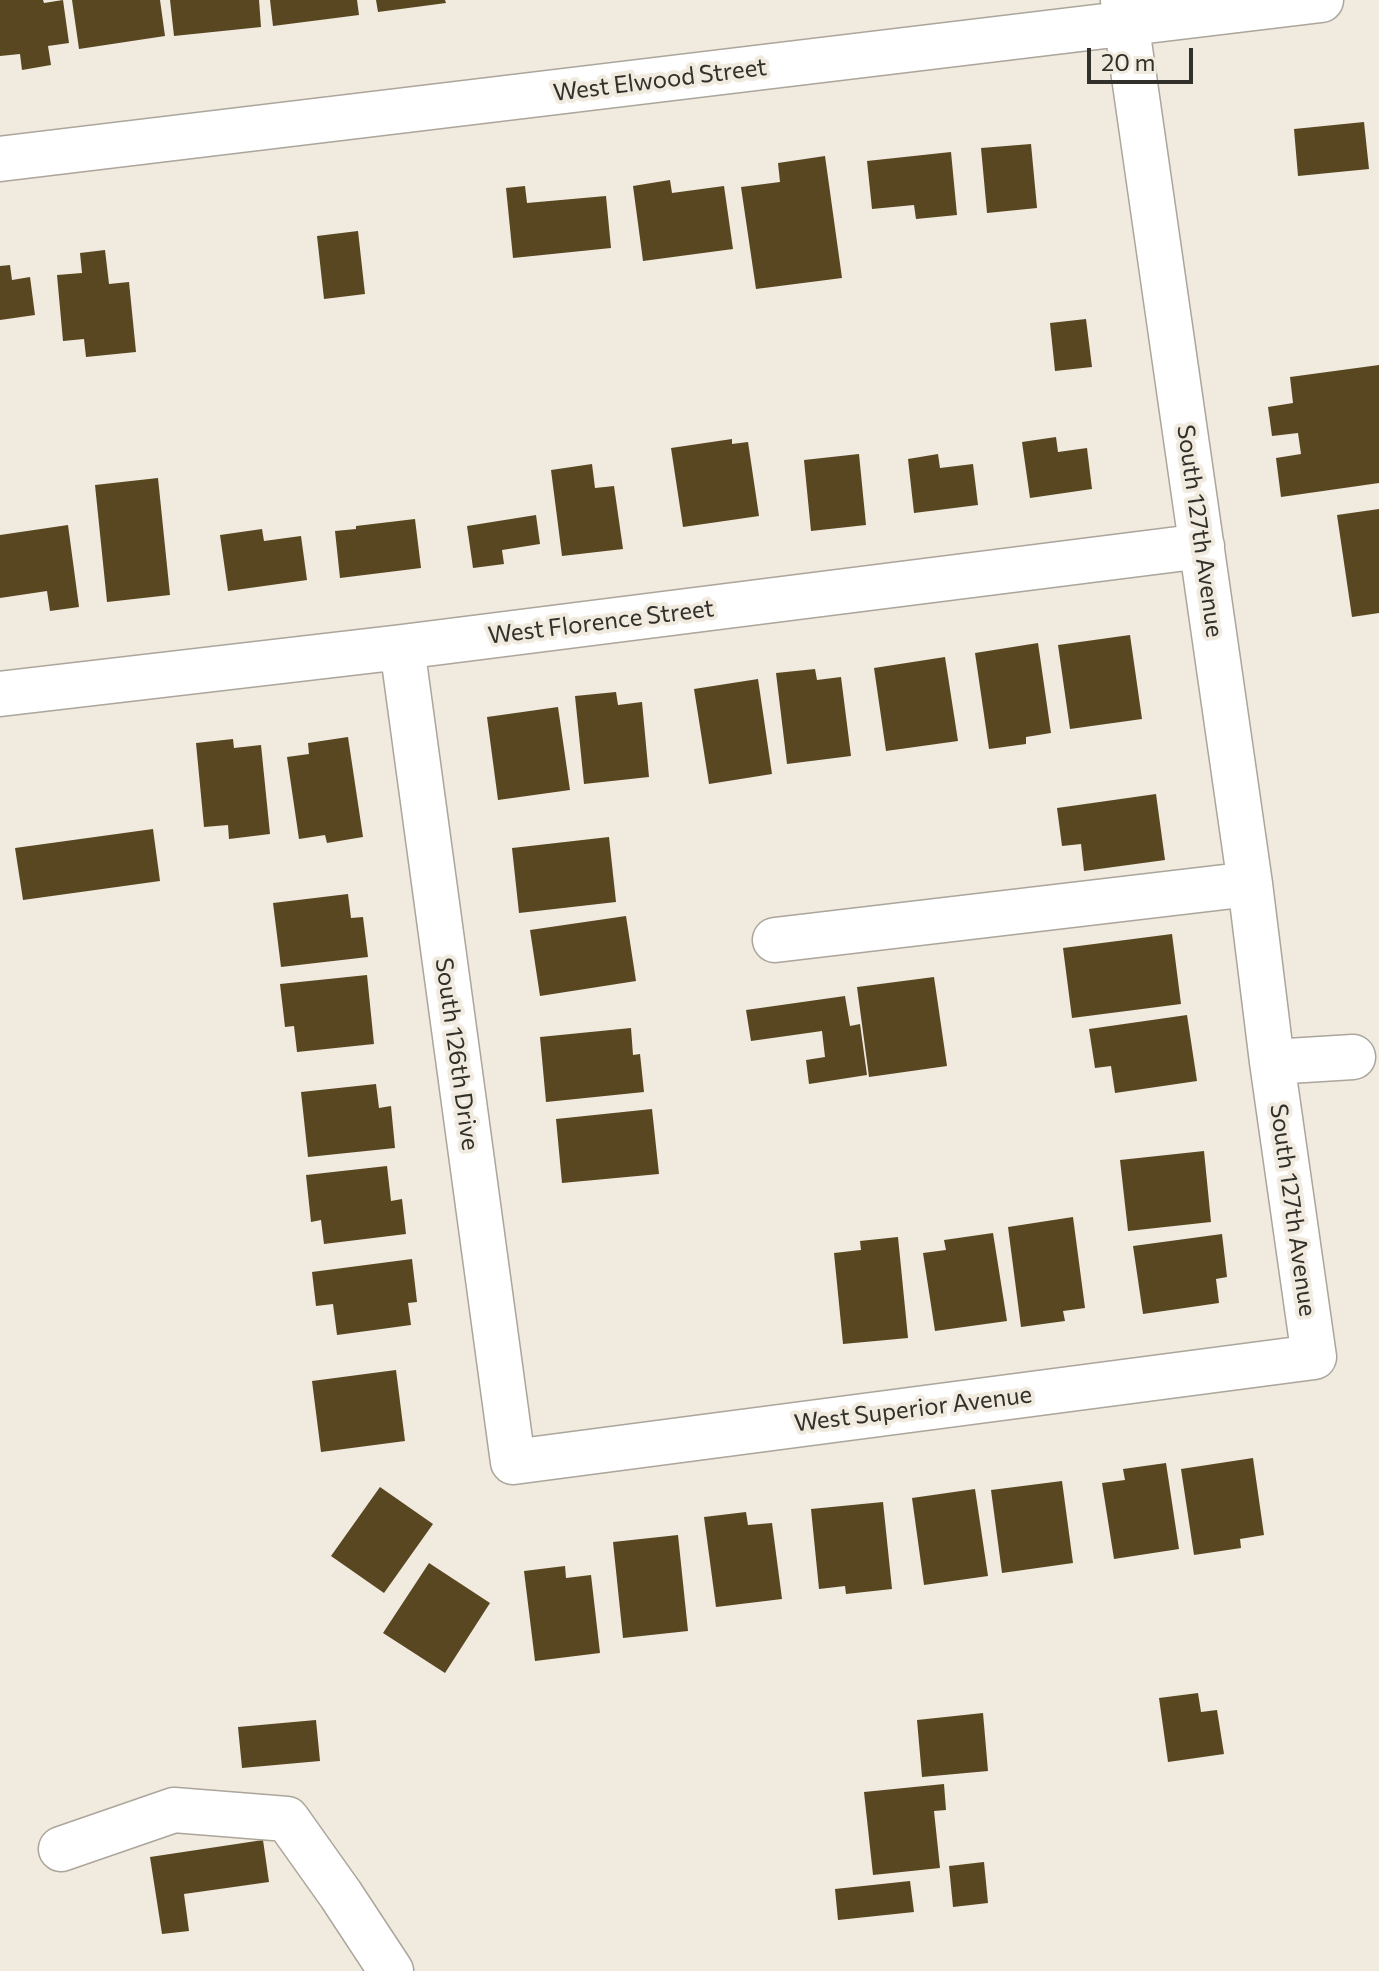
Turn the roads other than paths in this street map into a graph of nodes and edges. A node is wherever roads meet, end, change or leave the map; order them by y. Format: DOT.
graph roads {
  1 [pos="1321,0"];
  2 [pos="1125,12"];
  3 [pos="0,159"];
  4 [pos="1202,546"];
  5 [pos="402,647"];
  6 [pos="0,694"];
  7 [pos="1250,884"];
  8 [pos="775,940"];
  9 [pos="1353,1057"];
  10 [pos="1272,1062"];
  11 [pos="1314,1357"];
  12 [pos="513,1462"];
  13 [pos="61,1849"];
  14 [pos="391,1971"];
  1 -- 2 [label="street, West Elwood Street"];
  2 -- 3 [label="street, West Elwood Street"];
  2 -- 4 [label="street, South 127th Avenue"];
  4 -- 5 [label="street, West Florence Street"];
  4 -- 7 [label="street, South 127th Avenue"];
  5 -- 6 [label="street, West Florence Street"];
  5 -- 12 [label="street, South 126th Drive"];
  7 -- 8 [label="street"];
  7 -- 10 [label="street, South 127th Avenue"];
  9 -- 10 [label="street"];
  10 -- 11 [label="street, South 127th Avenue"];
  11 -- 12 [label="street, West Superior Avenue"];
  13 -- 14 [label="street"];
}
